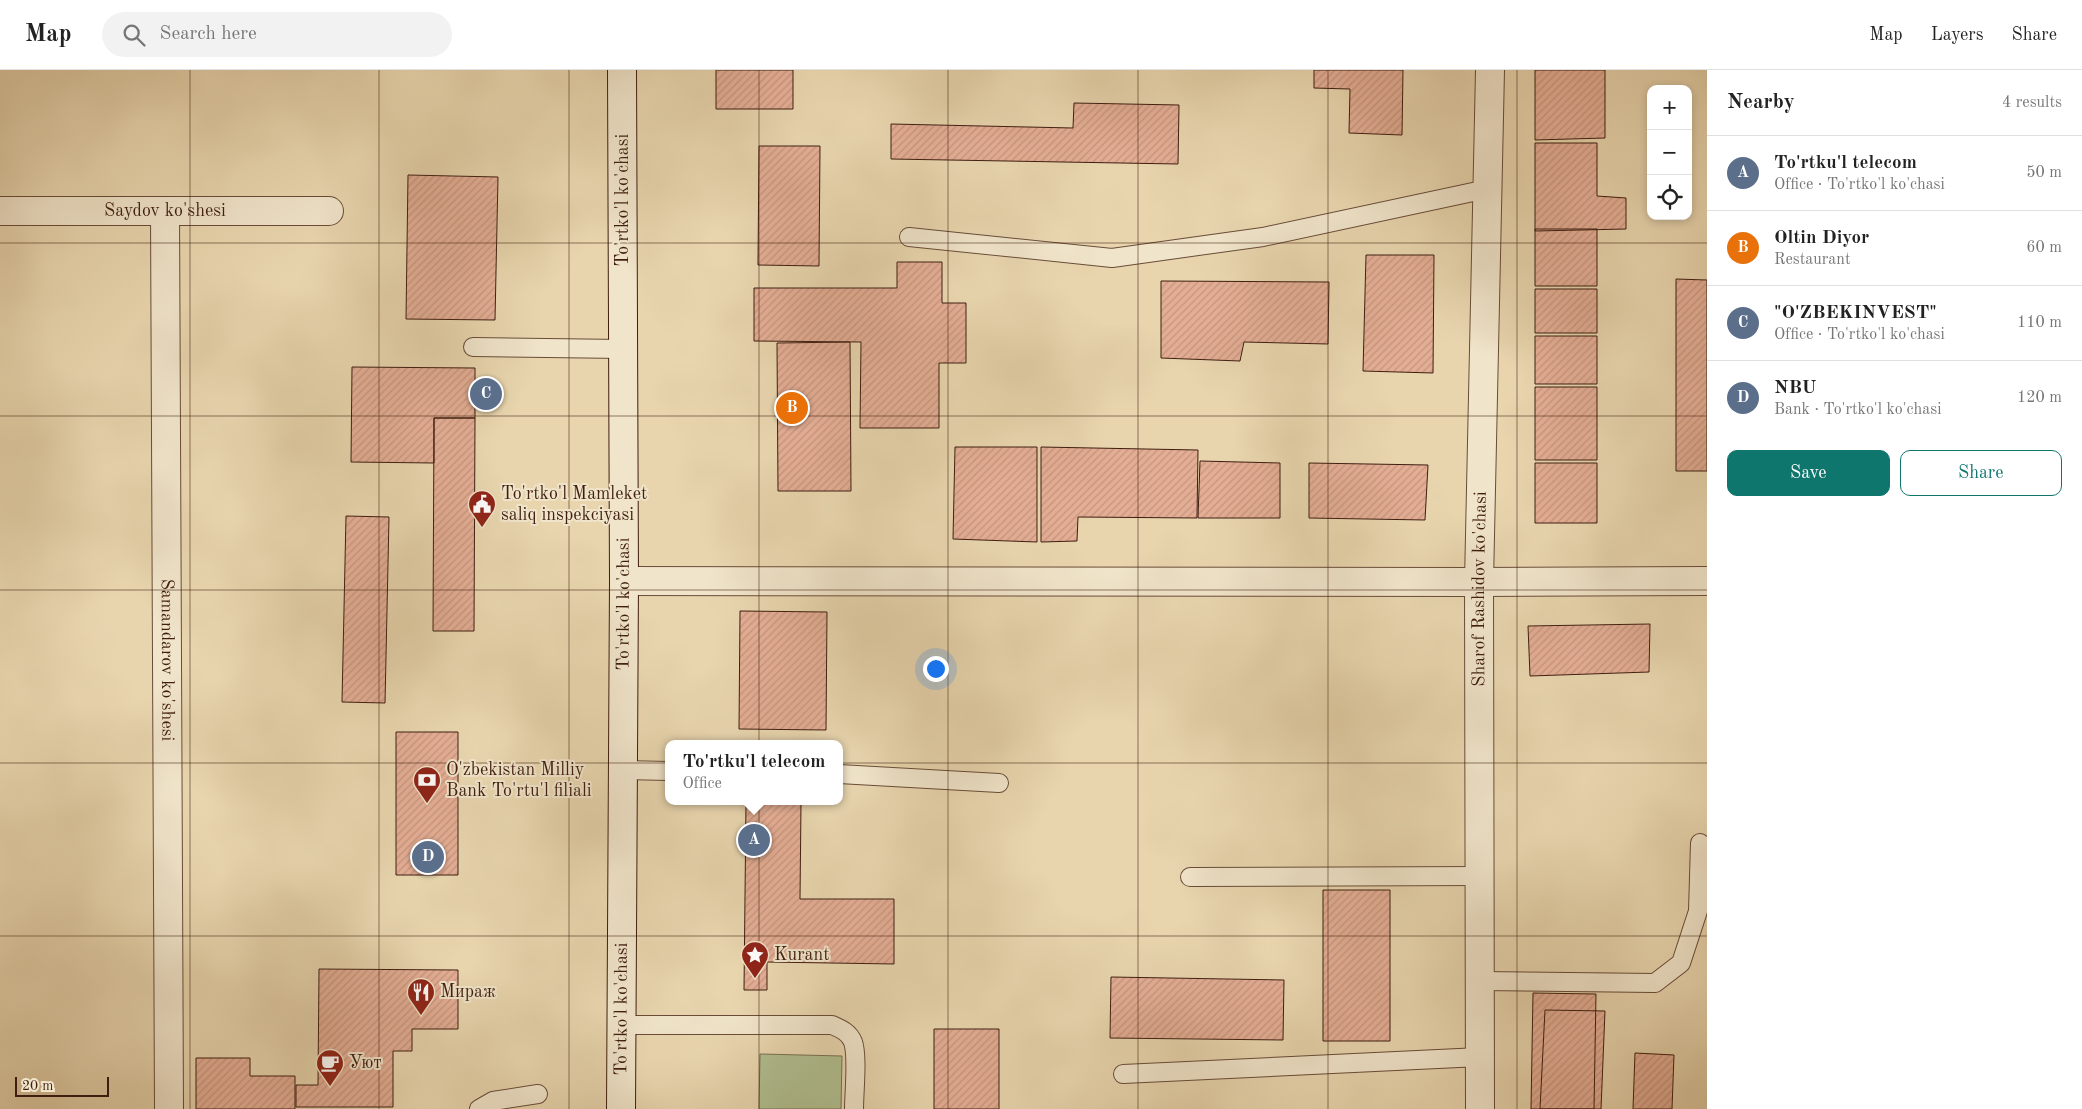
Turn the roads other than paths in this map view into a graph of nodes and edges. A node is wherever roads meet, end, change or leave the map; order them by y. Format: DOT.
graph roads {
  1 [pos="622,70"];
  2 [pos="1490,70"];
  3 [pos="1487,189"];
  4 [pos="0,211"];
  5 [pos="165,211"];
  6 [pos="329,211"];
  7 [pos="909,237"];
  8 [pos="473,347"];
  9 [pos="623,349"];
  10 [pos="624,581"];
  11 [pos="1707,581"];
  12 [pos="1480,582"];
  13 [pos="623,770"];
  14 [pos="665,771"];
  15 [pos="843,774"];
  16 [pos="999,783"];
  17 [pos="1700,843"];
  18 [pos="1480,876"];
  19 [pos="1190,877"];
  20 [pos="1480,981"];
  21 [pos="622,1025"];
  22 [pos="1480,1058"];
  23 [pos="1123,1074"];
  24 [pos="538,1094"];
  25 [pos="169,1109"];
  26 [pos="479,1109"];
  27 [pos="621,1109"];
  28 [pos="854,1109"];
  29 [pos="1480,1109"];
  1 -- 9 [label="street, To'rtko'l ko'chasi"];
  2 -- 3 [label="street, Sharof Rashidov ko'chasi"];
  3 -- 7 [label="lane"];
  3 -- 12 [label="street, Sharof Rashidov ko'chasi"];
  4 -- 5 [label="street, Saydov ko'shesi"];
  5 -- 6 [label="street, Saydov ko'shesi"];
  5 -- 25 [label="street, Samandarov ko'shesi"];
  8 -- 9 [label="lane"];
  9 -- 10 [label="street, To'rtko'l ko'chasi"];
  10 -- 12 [label="street"];
  10 -- 13 [label="street, To'rtko'l ko'chasi"];
  11 -- 12 [label="street"];
  12 -- 18 [label="street, Sharof Rashidov ko'chasi"];
  13 -- 14 [label="lane"];
  13 -- 21 [label="street, To'rtko'l ko'chasi"];
  15 -- 16 [label="lane"];
  17 -- 20 [label="lane"];
  18 -- 19 [label="lane"];
  18 -- 20 [label="street, Sharof Rashidov ko'chasi"];
  20 -- 22 [label="street, Sharof Rashidov ko'chasi"];
  21 -- 27 [label="street, To'rtko'l ko'chasi"];
  21 -- 28 [label="lane"];
  22 -- 23 [label="lane"];
  22 -- 29 [label="street, Sharof Rashidov ko'chasi"];
  24 -- 26 [label="lane"];
}
